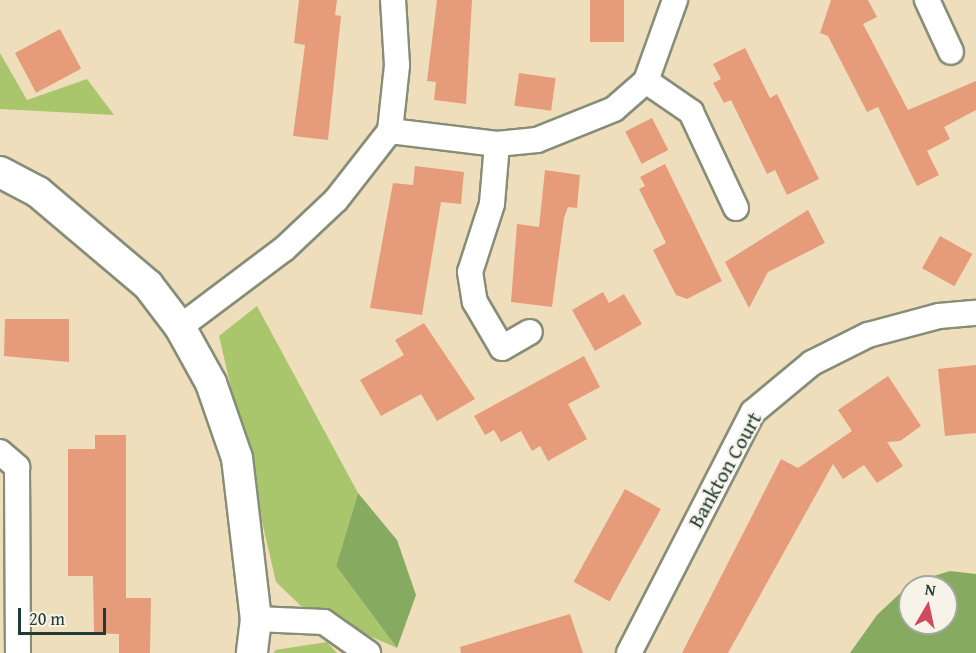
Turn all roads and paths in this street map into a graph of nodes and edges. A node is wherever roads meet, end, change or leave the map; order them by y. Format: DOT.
graph roads {
  1 [pos="393,0"];
  2 [pos="675,0"];
  3 [pos="932,1"];
  4 [pos="951,52"];
  5 [pos="646,81"];
  6 [pos="390,131"];
  7 [pos="497,144"];
  8 [pos="0,172"];
  9 [pos="736,208"];
  10 [pos="976,313"];
  11 [pos="180,327"];
  12 [pos="530,332"];
  13 [pos="0,452"];
  14 [pos="256,619"];
  15 [pos="18,653"];
  16 [pos="252,653"];
  17 [pos="368,653"];
  18 [pos="629,653"];
  1 -- 6 [label="street"];
  2 -- 5 [label="street"];
  3 -- 4 [label="street"];
  5 -- 7 [label="street"];
  5 -- 9 [label="street"];
  6 -- 7 [label="street"];
  6 -- 11 [label="street"];
  7 -- 12 [label="street"];
  8 -- 11 [label="street"];
  10 -- 18 [label="street, Bankton Court"];
  11 -- 14 [label="street"];
  13 -- 15 [label="street"];
  14 -- 16 [label="street"];
  14 -- 17 [label="street"];
}
